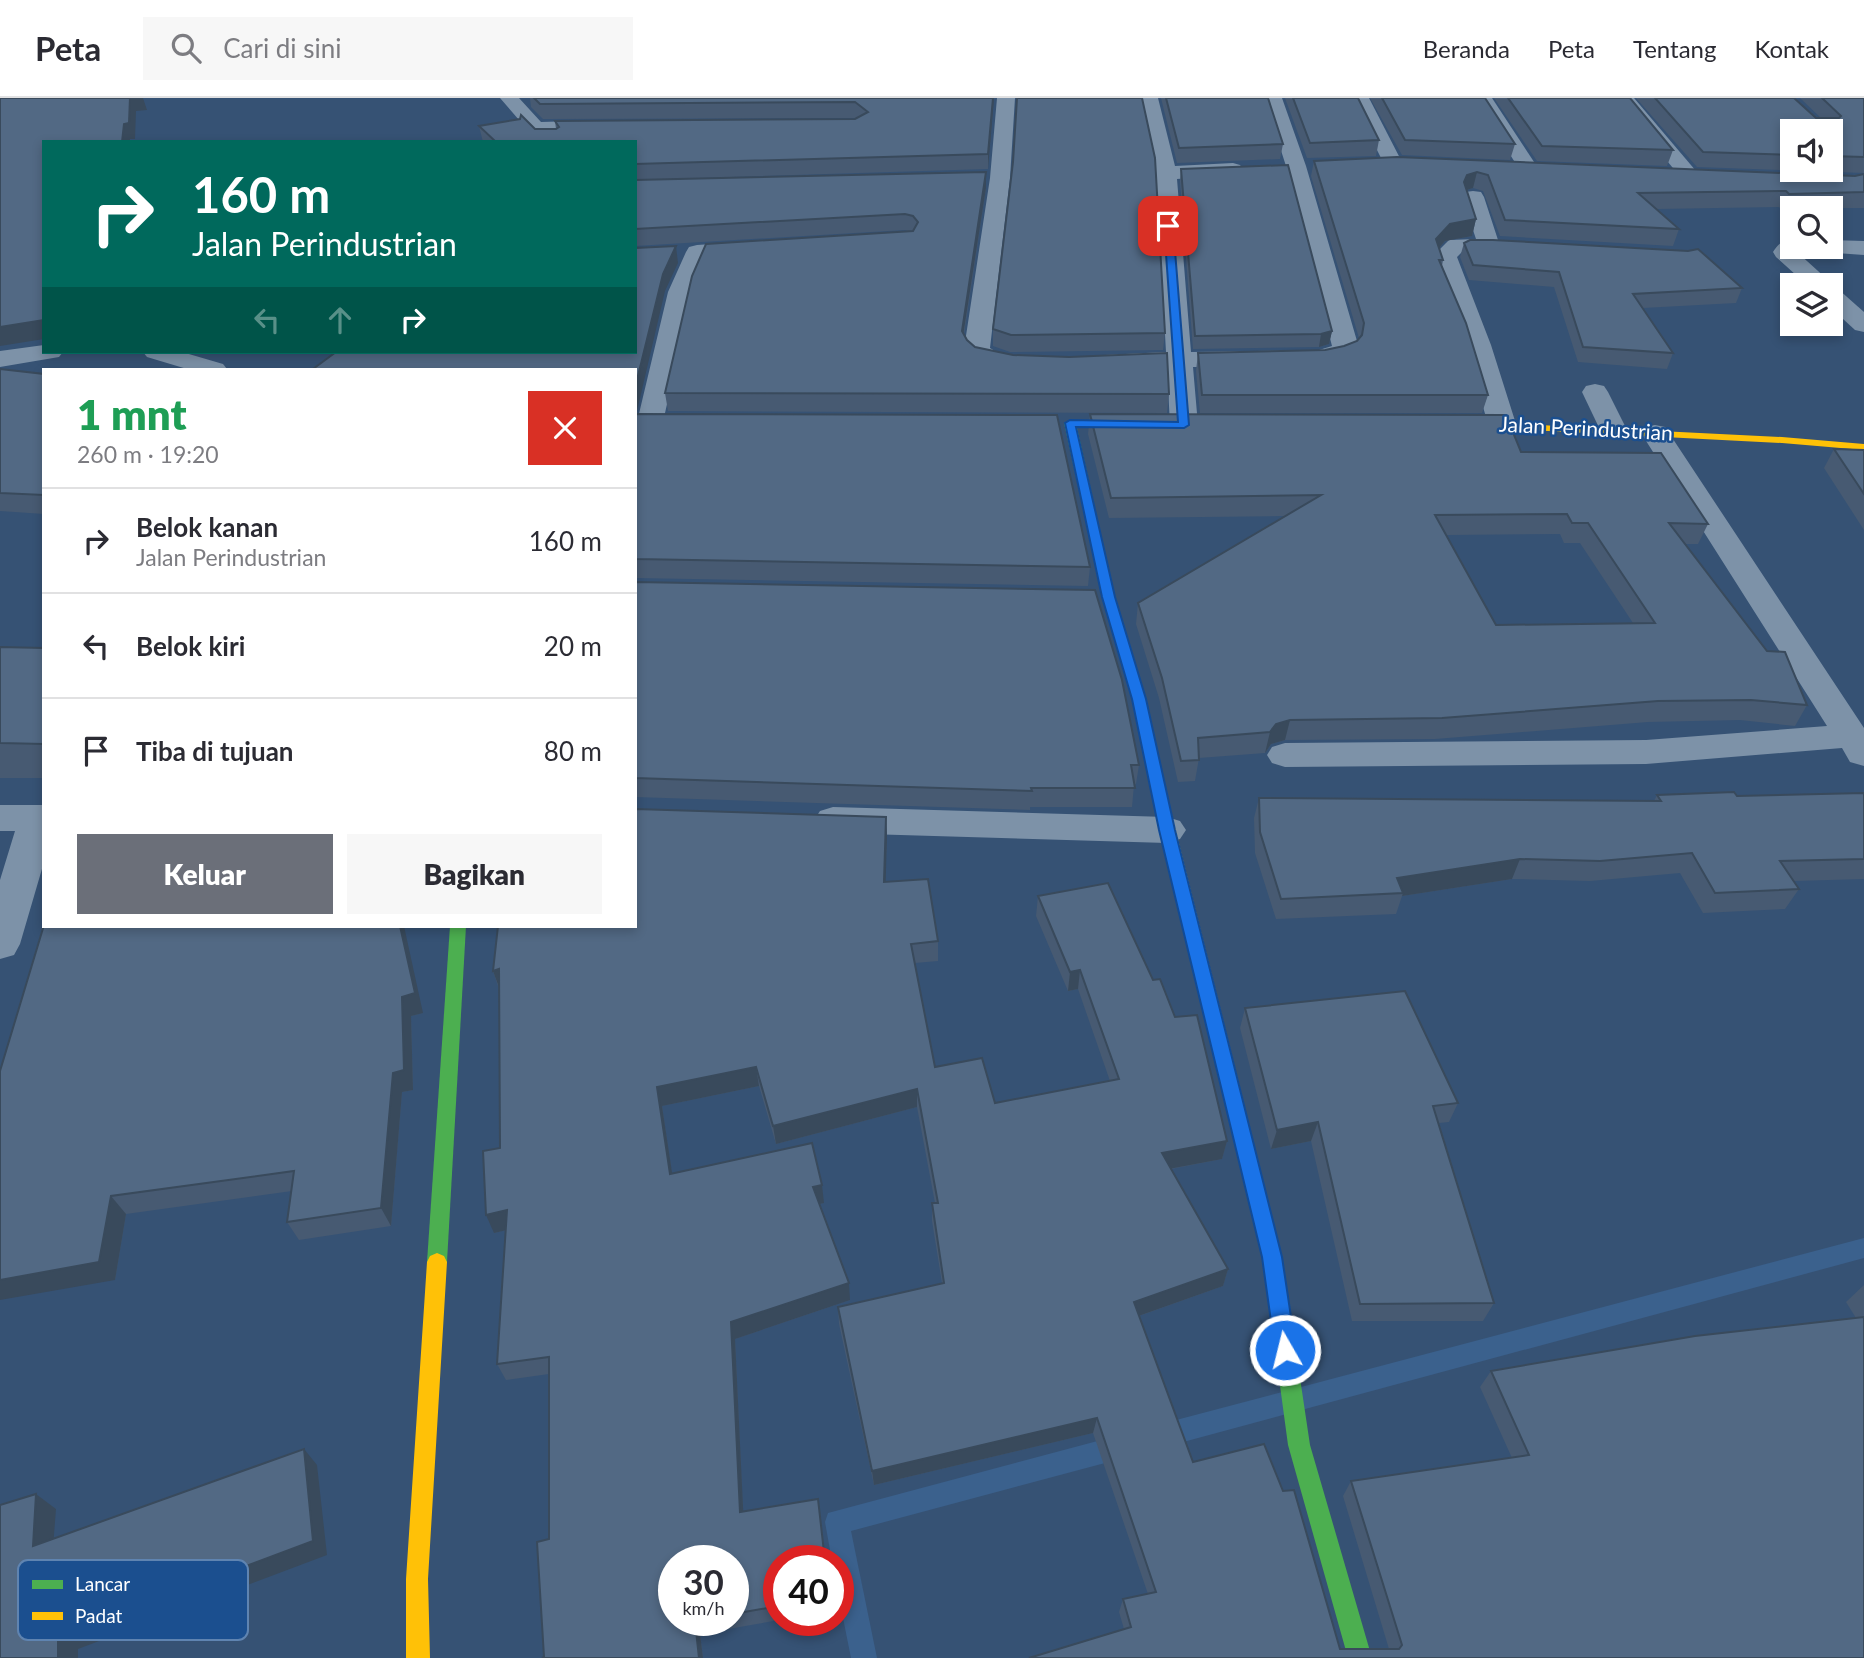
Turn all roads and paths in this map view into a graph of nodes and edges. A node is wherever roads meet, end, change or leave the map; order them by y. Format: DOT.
graph roads {
  1 [pos="509,98"];
  2 [pos="1006,98"];
  3 [pos="1149,98"];
  4 [pos="1273,98"];
  5 [pos="1360,98"];
  6 [pos="1483,98"];
  7 [pos="1624,98"];
  8 [pos="632,126"];
  9 [pos="534,128"];
  10 [pos="548,140"];
  11 [pos="1369,164"];
  12 [pos="1393,164"];
  13 [pos="1416,164"];
  14 [pos="1320,165"];
  15 [pos="1296,166"];
  16 [pos="1504,170"];
  17 [pos="1530,171"];
  18 [pos="1556,172"];
  19 [pos="1166,173"];
  20 [pos="1662,175"];
  21 [pos="1689,176"];
  22 [pos="1716,177"];
  23 [pos="974,178"];
  24 [pos="1000,178"];
  25 [pos="1473,197"];
  26 [pos="1489,246"];
  27 [pos="777,247"];
  28 [pos="1843,247"];
  29 [pos="1864,248"];
  30 [pos="1541,249"];
  31 [pos="697,252"];
  32 [pos="672,253"];
  33 [pos="1792,259"];
  34 [pos="1807,273"];
  35 [pos="1843,306"];
  36 [pos="1864,325"];
  37 [pos="42,353"];
  38 [pos="163,354"];
  39 [pos="1179,358"];
  40 [pos="0,359"];
  41 [pos="1088,360"];
  42 [pos="1049,362"];
  43 [pos="211,368"];
  44 [pos="1595,392"];
  45 [pos="649,422"];
  46 [pos="1070,423"];
  47 [pos="1435,424"];
  48 [pos="1502,424"];
  49 [pos="1184,425"];
  50 [pos="1613,430"];
  51 [pos="1655,433"];
  52 [pos="1864,447"];
  53 [pos="1857,746"];
  54 [pos="1285,755"];
  55 [pos="0,818"];
  56 [pos="41,818"];
  57 [pos="799,819"];
  58 [pos="1167,830"];
  59 [pos="458,928"];
  60 [pos="0,944"];
  61 [pos="418,1658"];
  62 [pos="1360,1658"];
  1 -- 9 [label="street"];
  2 -- 24 [label="street"];
  3 -- 19 [label="street"];
  4 -- 15 [label="street"];
  5 -- 12 [label="street"];
  6 -- 17 [label="street"];
  7 -- 21 [label="street"];
  8 -- 9 [label="street"];
  9 -- 10 [label="street"];
  11 -- 12 [label="street"];
  12 -- 13 [label="street"];
  14 -- 15 [label="street"];
  15 -- 19 [label="street"];
  15 -- 39 [label="street"];
  16 -- 17 [label="street"];
  17 -- 18 [label="street"];
  19 -- 39 [label="street"];
  20 -- 21 [label="street"];
  21 -- 22 [label="street"];
  23 -- 24 [label="street"];
  24 -- 42 [label="street"];
  25 -- 26 [label="street"];
  26 -- 30 [label="street"];
  26 -- 48 [label="street"];
  27 -- 31 [label="street"];
  28 -- 29 [label="street"];
  31 -- 32 [label="street"];
  31 -- 45 [label="street"];
  33 -- 34 [label="street"];
  35 -- 36 [label="street"];
  37 -- 40 [label="street"];
  38 -- 43 [label="street"];
  39 -- 41 [label="street"];
  39 -- 49 [label="street"];
  44 -- 50 [label="street"];
  46 -- 58 [label="street"];
  47 -- 48 [label="street, Jalan Perindustrian"];
  48 -- 50 [label="street, Jalan Perindustrian"];
  50 -- 51 [label="street, Jalan Perindustrian"];
  51 -- 52 [label="street, Jalan Perindustrian"];
  51 -- 53 [label="street"];
  53 -- 54 [label="street"];
  55 -- 56 [label="street"];
  56 -- 60 [label="street"];
  57 -- 58 [label="street"];
  58 -- 62 [label="street"];
  59 -- 61 [label="street"];
}
